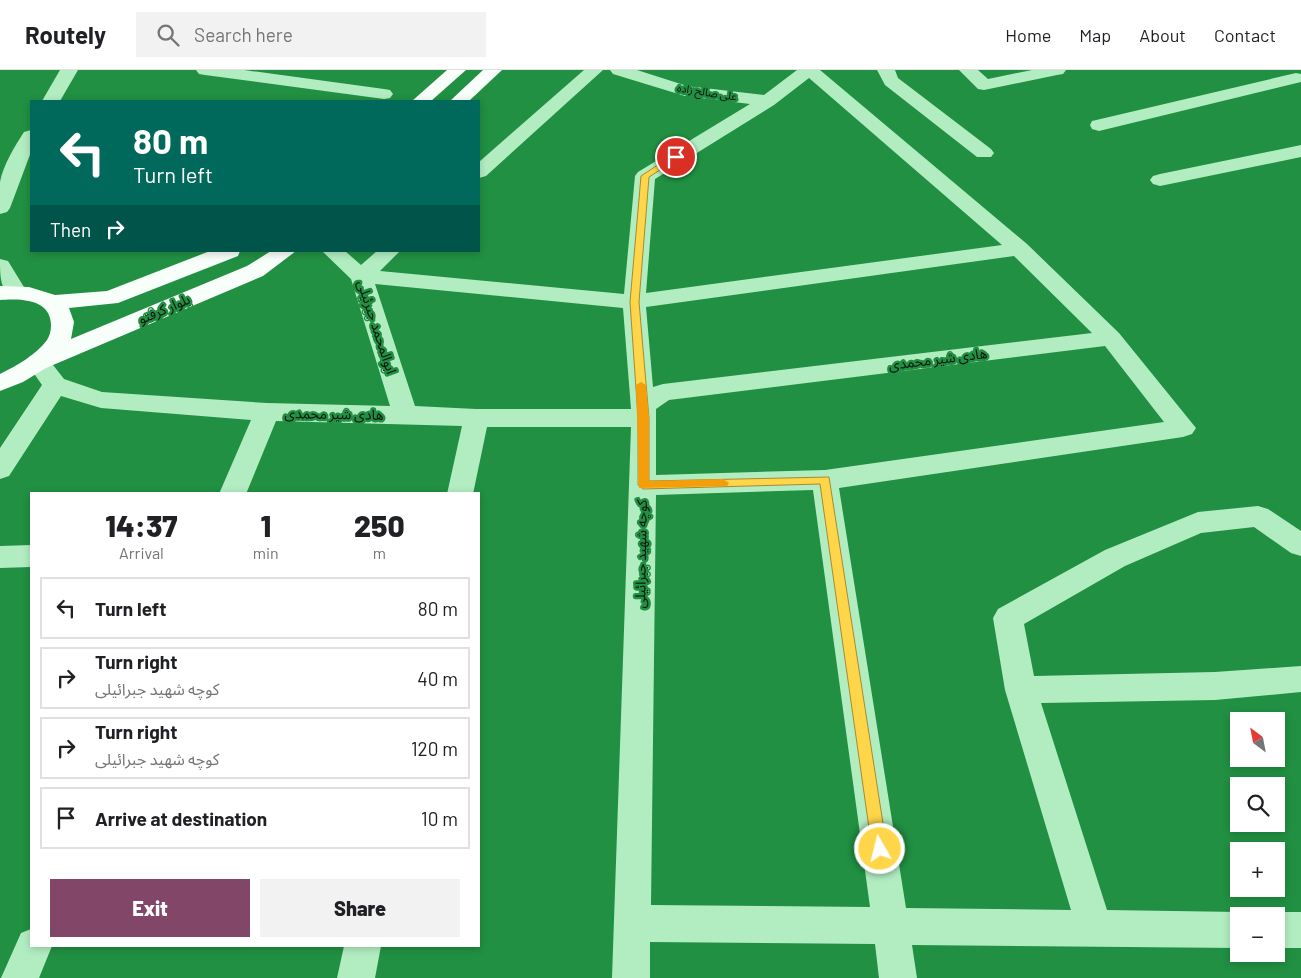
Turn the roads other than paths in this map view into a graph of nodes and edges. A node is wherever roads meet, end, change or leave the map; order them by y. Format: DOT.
graph roads {
  1 [pos="69,70"];
  2 [pos="204,70"];
  3 [pos="457,70"];
  4 [pos="493,70"];
  5 [pos="594,70"];
  6 [pos="619,70"];
  7 [pos="809,70"];
  8 [pos="886,70"];
  9 [pos="968,70"];
  10 [pos="1057,70"];
  11 [pos="1293,76"];
  12 [pos="384,94"];
  13 [pos="52,100"];
  14 [pos="422,100"];
  15 [pos="460,100"];
  16 [pos="768,101"];
  17 [pos="1100,125"];
  18 [pos="30,138"];
  19 [pos="1301,151"];
  20 [pos="984,152"];
  21 [pos="480,171"];
  22 [pos="1160,180"];
  23 [pos="0,208"];
  24 [pos="1019,250"];
  25 [pos="227,252"];
  26 [pos="284,252"];
  27 [pos="333,252"];
  28 [pos="389,252"];
  29 [pos="0,266"];
  30 [pos="361,276"];
  31 [pos="8,292"];
  32 [pos="53,302"];
  33 [pos="634,302"];
  34 [pos="1111,338"];
  35 [pos="38,362"];
  36 [pos="0,383"];
  37 [pos="55,385"];
  38 [pos="267,412"];
  39 [pos="643,412"];
  40 [pos="405,414"];
  41 [pos="476,418"];
  42 [pos="0,469"];
  43 [pos="825,480"];
  44 [pos="643,485"];
  45 [pos="233,492"];
  46 [pos="460,492"];
  47 [pos="1301,545"];
  48 [pos="30,556"];
  49 [pos="0,557"];
  50 [pos="1301,679"];
  51 [pos="1021,690"];
  52 [pos="632,924"];
  53 [pos="891,926"];
  54 [pos="1095,929"];
  55 [pos="1230,930"];
  56 [pos="1285,930"];
  57 [pos="1301,930"];
  58 [pos="34,947"];
  59 [pos="362,947"];
  60 [pos="20,978"];
  61 [pos="356,978"];
  62 [pos="631,978"];
  63 [pos="898,978"];
  1 -- 13 [label="street"];
  2 -- 12 [label="street"];
  3 -- 14 [label="main road"];
  4 -- 15 [label="main road"];
  5 -- 21 [label="street"];
  6 -- 16 [label="street, علی صالح زاده"];
  7 -- 16 [label="street, کوچه شهید جبرائیلی"];
  7 -- 24 [label="street"];
  8 -- 20 [label="street"];
  9 -- 10 [label="street"];
  11 -- 17 [label="street"];
  16 -- 33 [label="street, کوچه شهید جبرائیلی"];
  18 -- 23 [label="street"];
  19 -- 22 [label="street"];
  24 -- 33 [label="street"];
  24 -- 34 [label="street"];
  25 -- 32 [label="main road, بلوار کرفتو"];
  26 -- 35 [label="main road, بلوار کرفتو"];
  27 -- 30 [label="street, ابوالمحمد جبرئیلی"];
  28 -- 30 [label="street"];
  29 -- 31 [label="street"];
  30 -- 33 [label="street"];
  30 -- 40 [label="street, ابوالمحمد جبرئیلی"];
  31 -- 32 [label="main road"];
  32 -- 35 [label="main road"];
  33 -- 39 [label="street, کوچه شهید جبرائیلی"];
  34 -- 39 [label="street, هادی شیر محمدی"];
  34 -- 43 [label="street"];
  35 -- 36 [label="main road"];
  35 -- 37 [label="street"];
  37 -- 38 [label="street, هادی شیر محمدی"];
  37 -- 42 [label="street"];
  38 -- 40 [label="street, هادی شیر محمدی"];
  38 -- 45 [label="street"];
  39 -- 41 [label="street, هادی شیر محمدی"];
  39 -- 44 [label="street, کوچه شهید جبرائیلی"];
  40 -- 41 [label="street, هادی شیر محمدی"];
  41 -- 46 [label="street"];
  43 -- 44 [label="street"];
  43 -- 53 [label="street"];
  44 -- 52 [label="street, کوچه شهید جبرائیلی"];
  47 -- 51 [label="street"];
  48 -- 49 [label="street"];
  50 -- 51 [label="street"];
  51 -- 54 [label="street"];
  52 -- 53 [label="street"];
  52 -- 62 [label="street, کوچه شهید جبرائیلی"];
  53 -- 54 [label="street"];
  53 -- 63 [label="street"];
  54 -- 55 [label="street"];
  56 -- 57 [label="street"];
  58 -- 60 [label="street"];
  59 -- 61 [label="street"];
}
